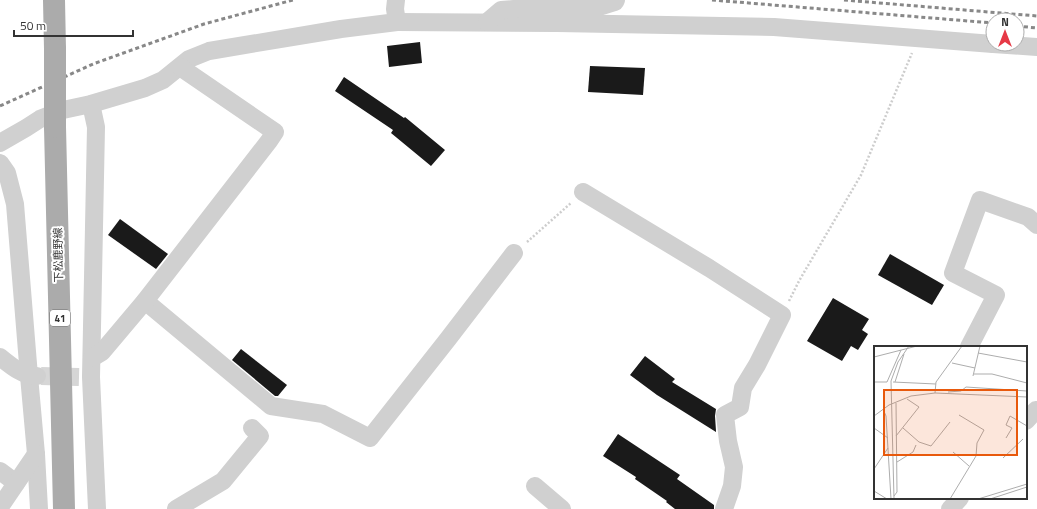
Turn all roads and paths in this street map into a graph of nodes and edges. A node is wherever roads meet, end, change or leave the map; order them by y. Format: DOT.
graph roads {
  1 [pos="54,0"];
  2 [pos="396,0"];
  3 [pos="616,0"];
  4 [pos="397,22"];
  5 [pos="487,22"];
  6 [pos="918,38"];
  7 [pos="985,43"];
  8 [pos="1025,47"];
  9 [pos="1037,48"];
  10 [pos="180,67"];
  11 [pos="91,104"];
  12 [pos="0,143"];
  13 [pos="0,163"];
  14 [pos="583,192"];
  15 [pos="1037,225"];
  16 [pos="514,253"];
  17 [pos="145,301"];
  18 [pos="782,315"];
  19 [pos="970,346"];
  20 [pos="0,357"];
  21 [pos="92,358"];
  22 [pos="35,376"];
  23 [pos="1037,411"];
  24 [pos="1027,420"];
  25 [pos="252,428"];
  26 [pos="36,454"];
  27 [pos="0,471"];
  28 [pos="16,483"];
  29 [pos="535,486"];
  30 [pos="959,499"];
  31 [pos="0,507"];
  32 [pos="39,509"];
  33 [pos="64,509"];
  34 [pos="98,509"];
  35 [pos="176,509"];
  36 [pos="562,509"];
  37 [pos="724,509"];
  38 [pos="950,509"];
  1 -- 33 [label="main road, 下松鹿野線 / 41, bridge"];
  2 -- 4 [label="street"];
  3 -- 5 [label="street"];
  4 -- 5 [label="street"];
  4 -- 10 [label="street"];
  5 -- 6 [label="street"];
  6 -- 7 [label="street"];
  6 -- 18 [label="path"];
  8 -- 9 [label="street"];
  10 -- 11 [label="street"];
  10 -- 17 [label="street"];
  11 -- 12 [label="street"];
  11 -- 21 [label="street"];
  13 -- 22 [label="street"];
  14 -- 16 [label="path"];
  14 -- 18 [label="street"];
  15 -- 19 [label="street"];
  16 -- 17 [label="street"];
  17 -- 21 [label="street"];
  18 -- 37 [label="street"];
  20 -- 22 [label="street"];
  21 -- 34 [label="street"];
  22 -- 26 [label="street"];
  23 -- 24 [label="street"];
  25 -- 35 [label="street"];
  26 -- 28 [label="street"];
  26 -- 32 [label="street"];
  27 -- 28 [label="street"];
  28 -- 31 [label="street"];
  29 -- 36 [label="street"];
  30 -- 38 [label="street"];
}
